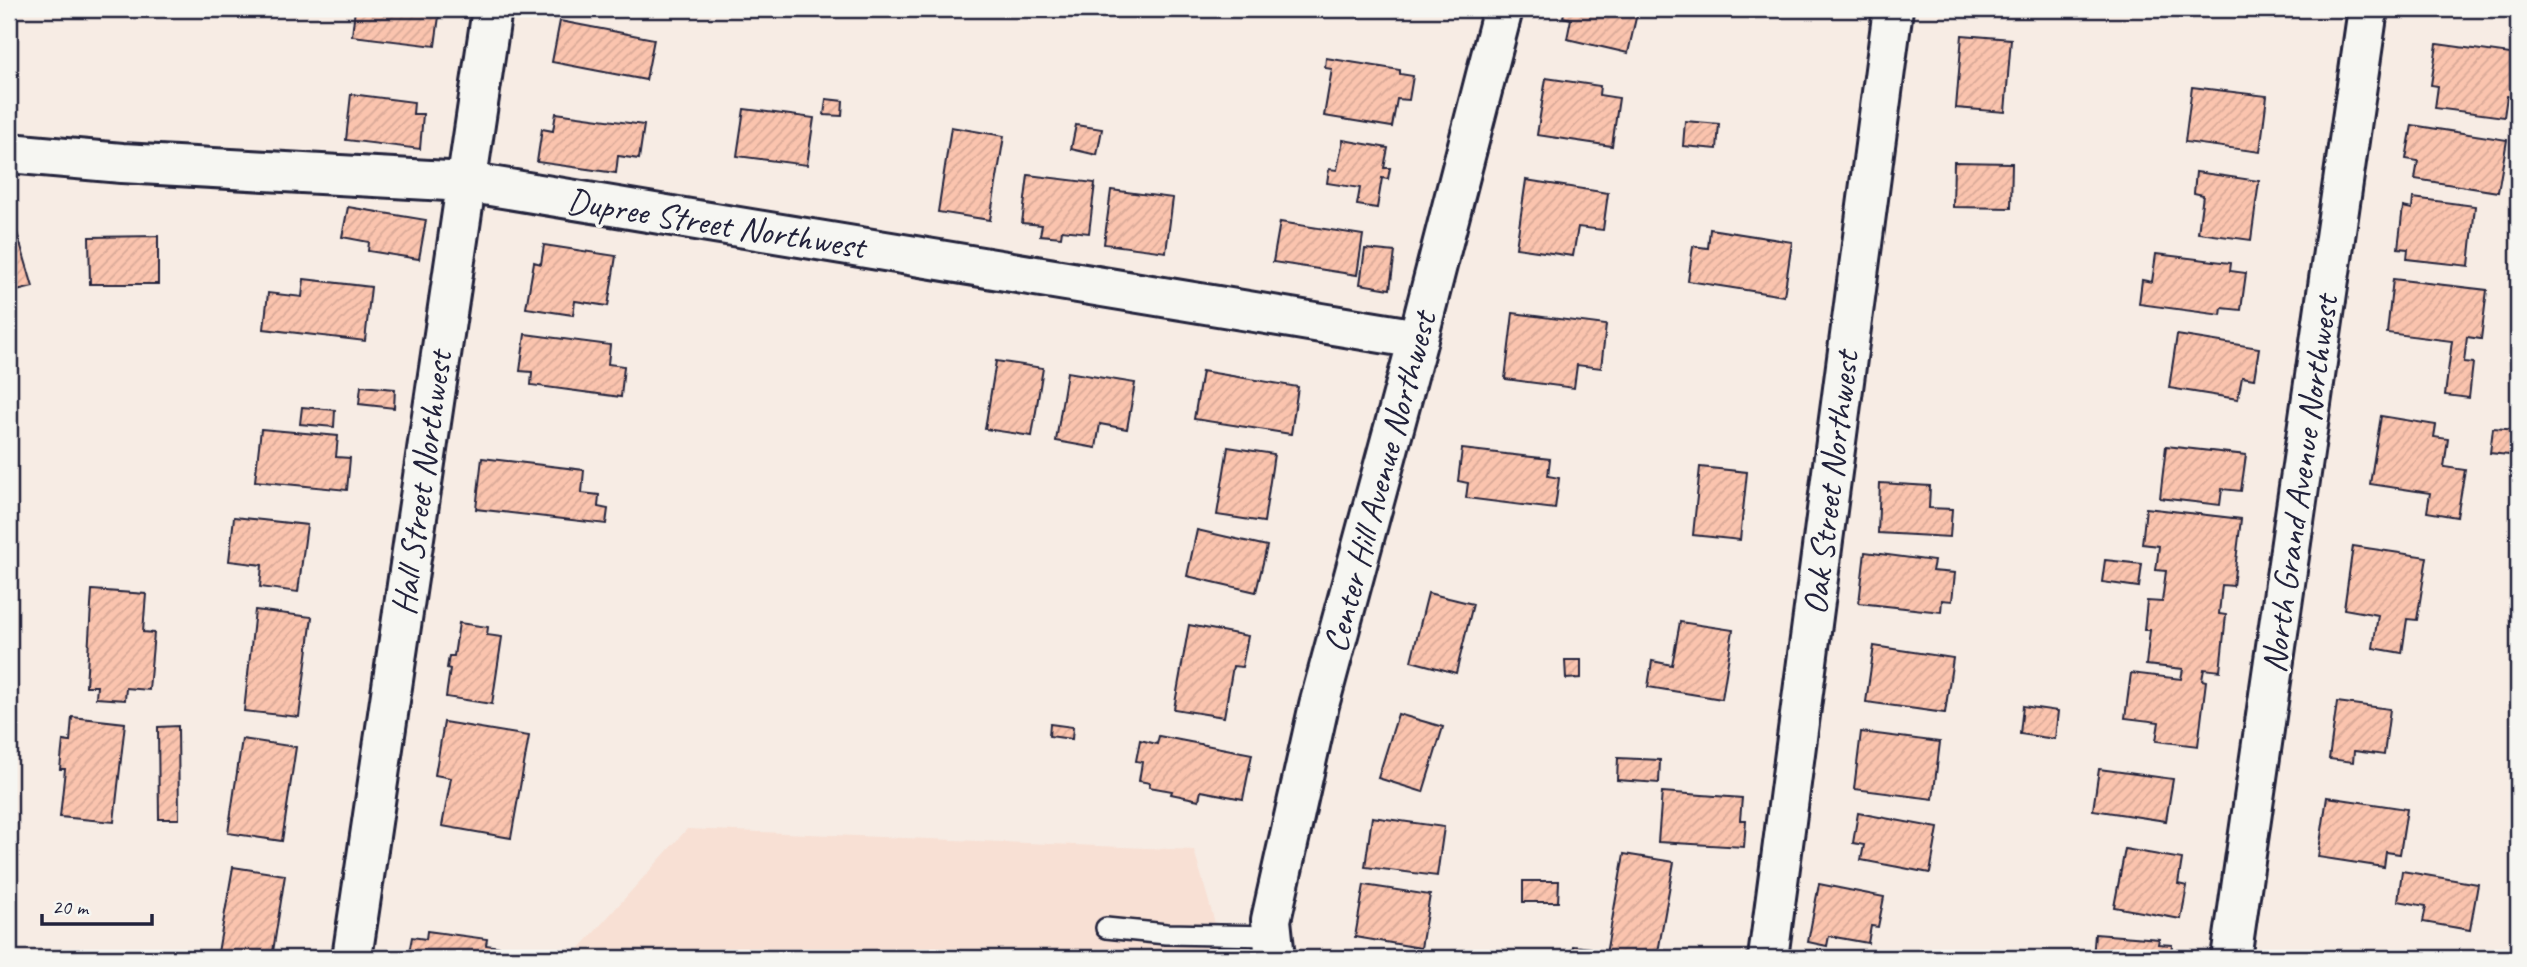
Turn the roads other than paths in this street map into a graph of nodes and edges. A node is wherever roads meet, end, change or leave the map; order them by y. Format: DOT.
graph roads {
  1 [pos="492,9"];
  2 [pos="1503,9"];
  3 [pos="1893,9"];
  4 [pos="2368,9"];
  5 [pos="9,153"];
  6 [pos="466,182"];
  7 [pos="1418,340"];
  8 [pos="1106,928"];
  9 [pos="1274,947"];
  10 [pos="352,958"];
  11 [pos="1768,958"];
  12 [pos="2231,958"];
  1 -- 6 [label="street, Hall Street Northwest"];
  2 -- 7 [label="street, Center Hill Avenue Northwest"];
  3 -- 11 [label="street, Oak Street Northwest"];
  4 -- 12 [label="street, North Grand Avenue Northwest"];
  5 -- 6 [label="street, Dupree Street Northwest"];
  6 -- 7 [label="street, Dupree Street Northwest"];
  6 -- 10 [label="street, Hall Street Northwest"];
  7 -- 9 [label="street, Center Hill Avenue Northwest"];
  8 -- 9 [label="lane"];
}
